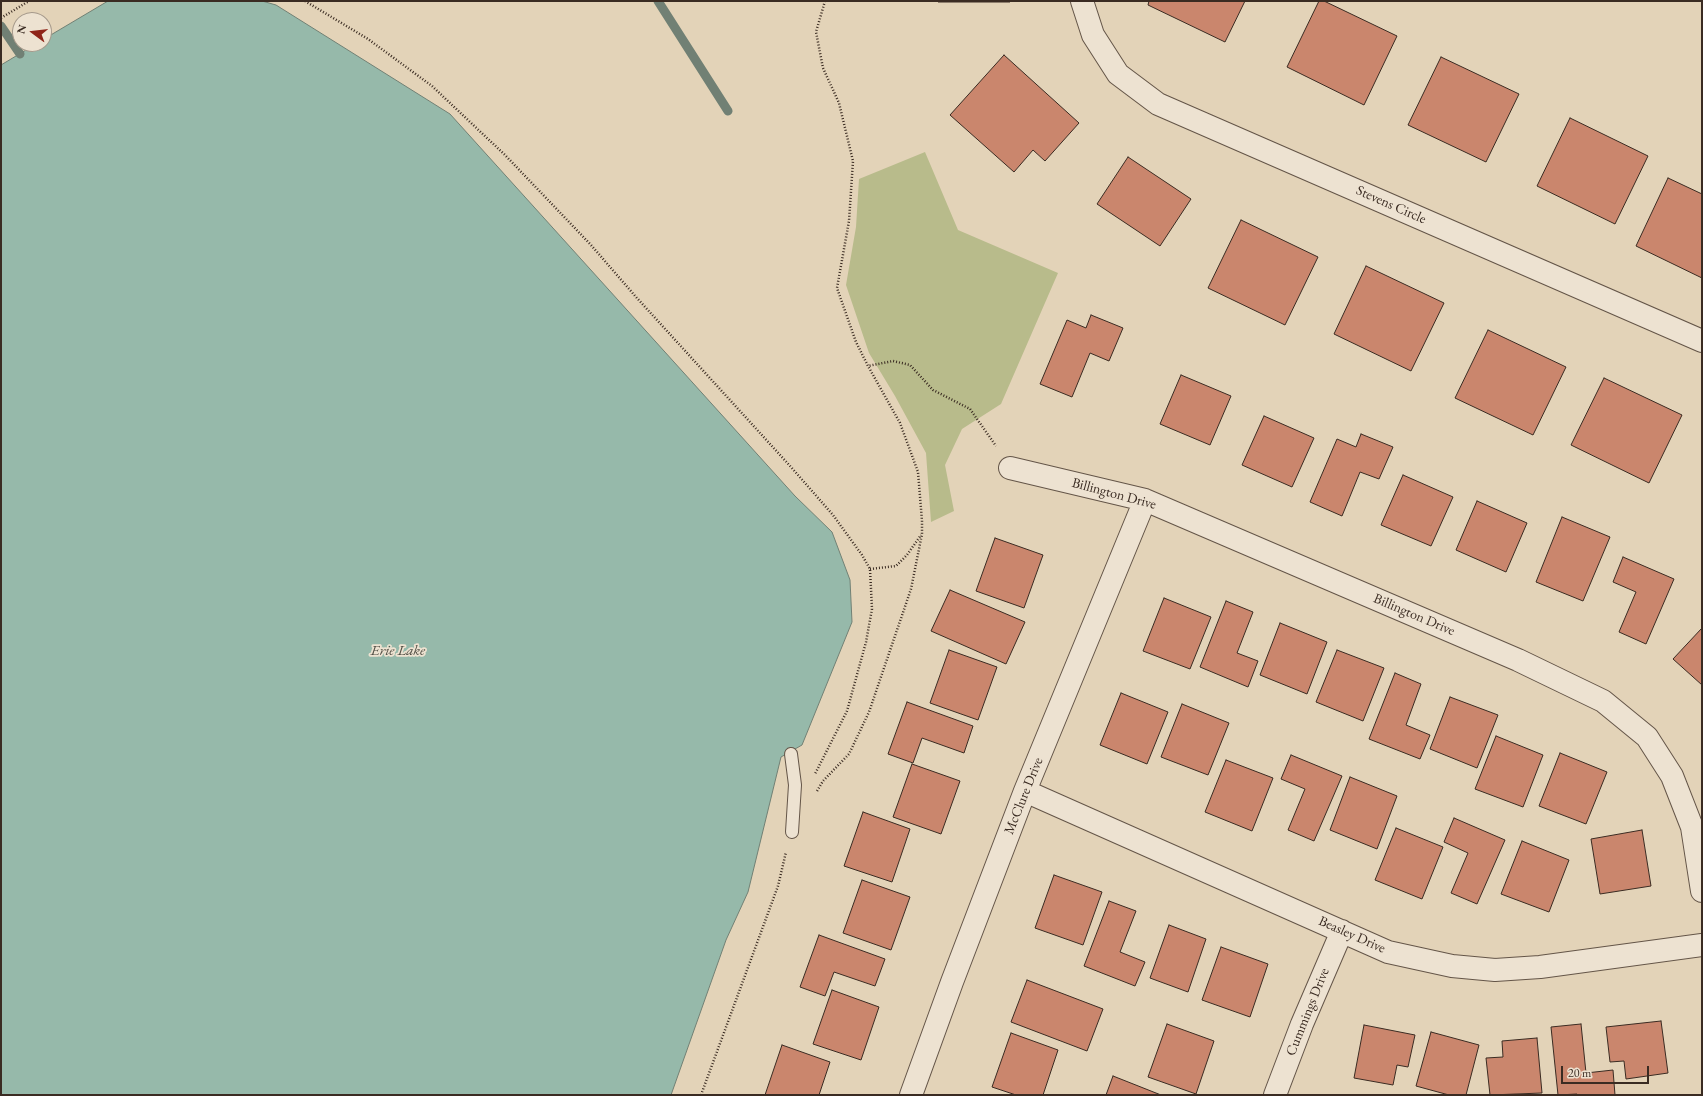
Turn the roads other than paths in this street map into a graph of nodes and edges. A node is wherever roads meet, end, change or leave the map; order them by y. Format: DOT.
graph roads {
  1 [pos="1082,1"];
  2 [pos="1702,341"];
  3 [pos="1010,468"];
  4 [pos="1144,500"];
  5 [pos="791,754"];
  6 [pos="1025,791"];
  7 [pos="792,832"];
  8 [pos="1702,891"];
  9 [pos="1342,931"];
  10 [pos="1702,945"];
  11 [pos="912,1095"];
  12 [pos="1275,1095"];
  1 -- 2 [label="street, Stevens Circle"];
  3 -- 4 [label="street, Billington Drive"];
  4 -- 6 [label="street, McClure Drive"];
  4 -- 8 [label="street, Billington Drive"];
  5 -- 7 [label="lane"];
  6 -- 9 [label="street, Beasley Drive"];
  6 -- 11 [label="street, McClure Drive"];
  9 -- 10 [label="street, Beasley Drive"];
  9 -- 12 [label="street, Cummings Drive"];
}
